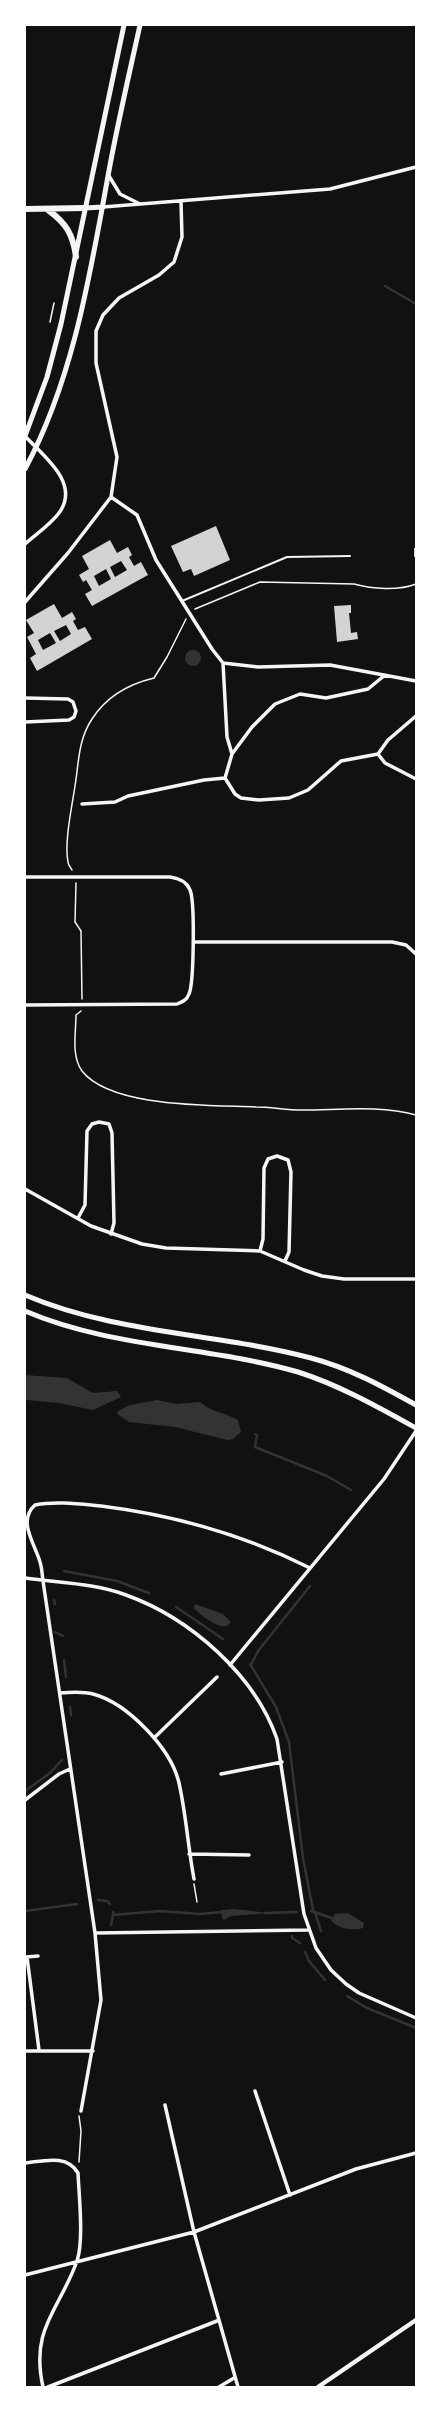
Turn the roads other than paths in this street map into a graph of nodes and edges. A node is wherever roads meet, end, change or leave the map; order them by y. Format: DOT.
graph roads {
  1 [pos="124,25"];
  2 [pos="140,25"];
  3 [pos="416,167"];
  4 [pos="108,175"];
  5 [pos="181,201"];
  6 [pos="141,205"];
  7 [pos="103,207"];
  8 [pos="86,208"];
  9 [pos="25,209"];
  10 [pos="48,210"];
  11 [pos="76,257"];
  12 [pos="25,436"];
  13 [pos="25,469"];
  14 [pos="111,497"];
  15 [pos="25,544"];
  16 [pos="350,556"];
  17 [pos="182,601"];
  18 [pos="25,602"];
  19 [pos="223,663"];
  20 [pos="385,675"];
  21 [pos="416,680"];
  22 [pos="25,698"];
  23 [pos="416,716"];
  24 [pos="25,722"];
  25 [pos="232,754"];
  26 [pos="378,754"];
  27 [pos="226,778"];
  28 [pos="416,779"];
  29 [pos="82,804"];
  30 [pos="25,877"];
  31 [pos="193,942"];
  32 [pos="416,954"];
  33 [pos="25,1005"];
  34 [pos="25,1189"];
  35 [pos="78,1218"];
  36 [pos="111,1234"];
  37 [pos="260,1251"];
  38 [pos="285,1261"];
  39 [pos="416,1279"];
  40 [pos="25,1295"];
  41 [pos="25,1311"];
  42 [pos="416,1405"];
  43 [pos="416,1429"];
  44 [pos="310,1568"];
  45 [pos="25,1578"];
  46 [pos="43,1581"];
  47 [pos="230,1665"];
  48 [pos="217,1677"];
  49 [pos="60,1693"];
  50 [pos="154,1738"];
  51 [pos="282,1762"];
  52 [pos="70,1769"];
  53 [pos="221,1774"];
  54 [pos="25,1800"];
  55 [pos="189,1854"];
  56 [pos="249,1855"];
  57 [pos="194,1879"];
  58 [pos="308,1930"];
  59 [pos="95,1933"];
  60 [pos="38,1956"];
  61 [pos="26,1957"];
  62 [pos="416,2018"];
  63 [pos="39,2050"];
  64 [pos="25,2051"];
  65 [pos="93,2051"];
  66 [pos="255,2091"];
  67 [pos="165,2104"];
  68 [pos="79,2111"];
  69 [pos="416,2152"];
  70 [pos="25,2163"];
  71 [pos="290,2195"];
  72 [pos="194,2232"];
  73 [pos="77,2260"];
  74 [pos="25,2275"];
  75 [pos="416,2320"];
  76 [pos="217,2321"];
  77 [pos="234,2378"];
  78 [pos="43,2387"];
  79 [pos="48,2387"];
  80 [pos="219,2387"];
  81 [pos="238,2387"];
  82 [pos="318,2387"];
  1 -- 8 [label="main road"];
  2 -- 4 [label="main road"];
  3 -- 5 [label="street"];
  4 -- 6 [label="street"];
  4 -- 7 [label="main road"];
  5 -- 6 [label="street"];
  5 -- 14 [label="street"];
  6 -- 7 [label="street"];
  7 -- 8 [label="main road"];
  7 -- 13 [label="main road"];
  8 -- 10 [label="highway"];
  8 -- 11 [label="main road"];
  9 -- 10 [label="highway"];
  10 -- 11 [label="highway"];
  11 -- 12 [label="main road"];
  12 -- 15 [label="street"];
  14 -- 17 [label="street"];
  14 -- 18 [label="street"];
  16 -- 17 [label="lane"];
  17 -- 19 [label="street"];
  19 -- 20 [label="street"];
  19 -- 25 [label="street"];
  20 -- 21 [label="street"];
  20 -- 25 [label="street"];
  22 -- 24 [label="street"];
  23 -- 26 [label="street"];
  25 -- 27 [label="street"];
  26 -- 27 [label="street"];
  26 -- 28 [label="street"];
  27 -- 29 [label="street"];
  30 -- 31 [label="street"];
  31 -- 32 [label="street"];
  31 -- 33 [label="street"];
  34 -- 35 [label="street"];
  35 -- 36 [label="street"];
  35 -- 36 [label="street"];
  36 -- 37 [label="street"];
  37 -- 38 [label="street"];
  37 -- 38 [label="street"];
  38 -- 39 [label="street"];
  40 -- 42 [label="main road"];
  41 -- 43 [label="main road"];
  43 -- 44 [label="street"];
  44 -- 46 [label="street"];
  44 -- 47 [label="street"];
  45 -- 46 [label="street"];
  46 -- 47 [label="street"];
  46 -- 49 [label="street"];
  47 -- 51 [label="street"];
  48 -- 50 [label="street"];
  49 -- 50 [label="street"];
  49 -- 52 [label="street"];
  50 -- 55 [label="street"];
  51 -- 53 [label="street"];
  51 -- 58 [label="street"];
  52 -- 54 [label="street"];
  52 -- 59 [label="street"];
  55 -- 56 [label="street"];
  55 -- 57 [label="street"];
  58 -- 59 [label="street"];
  58 -- 62 [label="street"];
  59 -- 65 [label="street"];
  60 -- 61 [label="street"];
  61 -- 63 [label="street"];
  63 -- 64 [label="street"];
  63 -- 65 [label="street"];
  65 -- 68 [label="street"];
  66 -- 71 [label="street"];
  67 -- 72 [label="street"];
  69 -- 71 [label="street"];
  70 -- 73 [label="street"];
  71 -- 72 [label="street"];
  72 -- 73 [label="street"];
  72 -- 76 [label="street"];
  73 -- 74 [label="street"];
  73 -- 78 [label="street"];
  75 -- 82 [label="street"];
  76 -- 77 [label="street"];
  76 -- 79 [label="street"];
  77 -- 80 [label="street"];
  77 -- 81 [label="street"];
}
